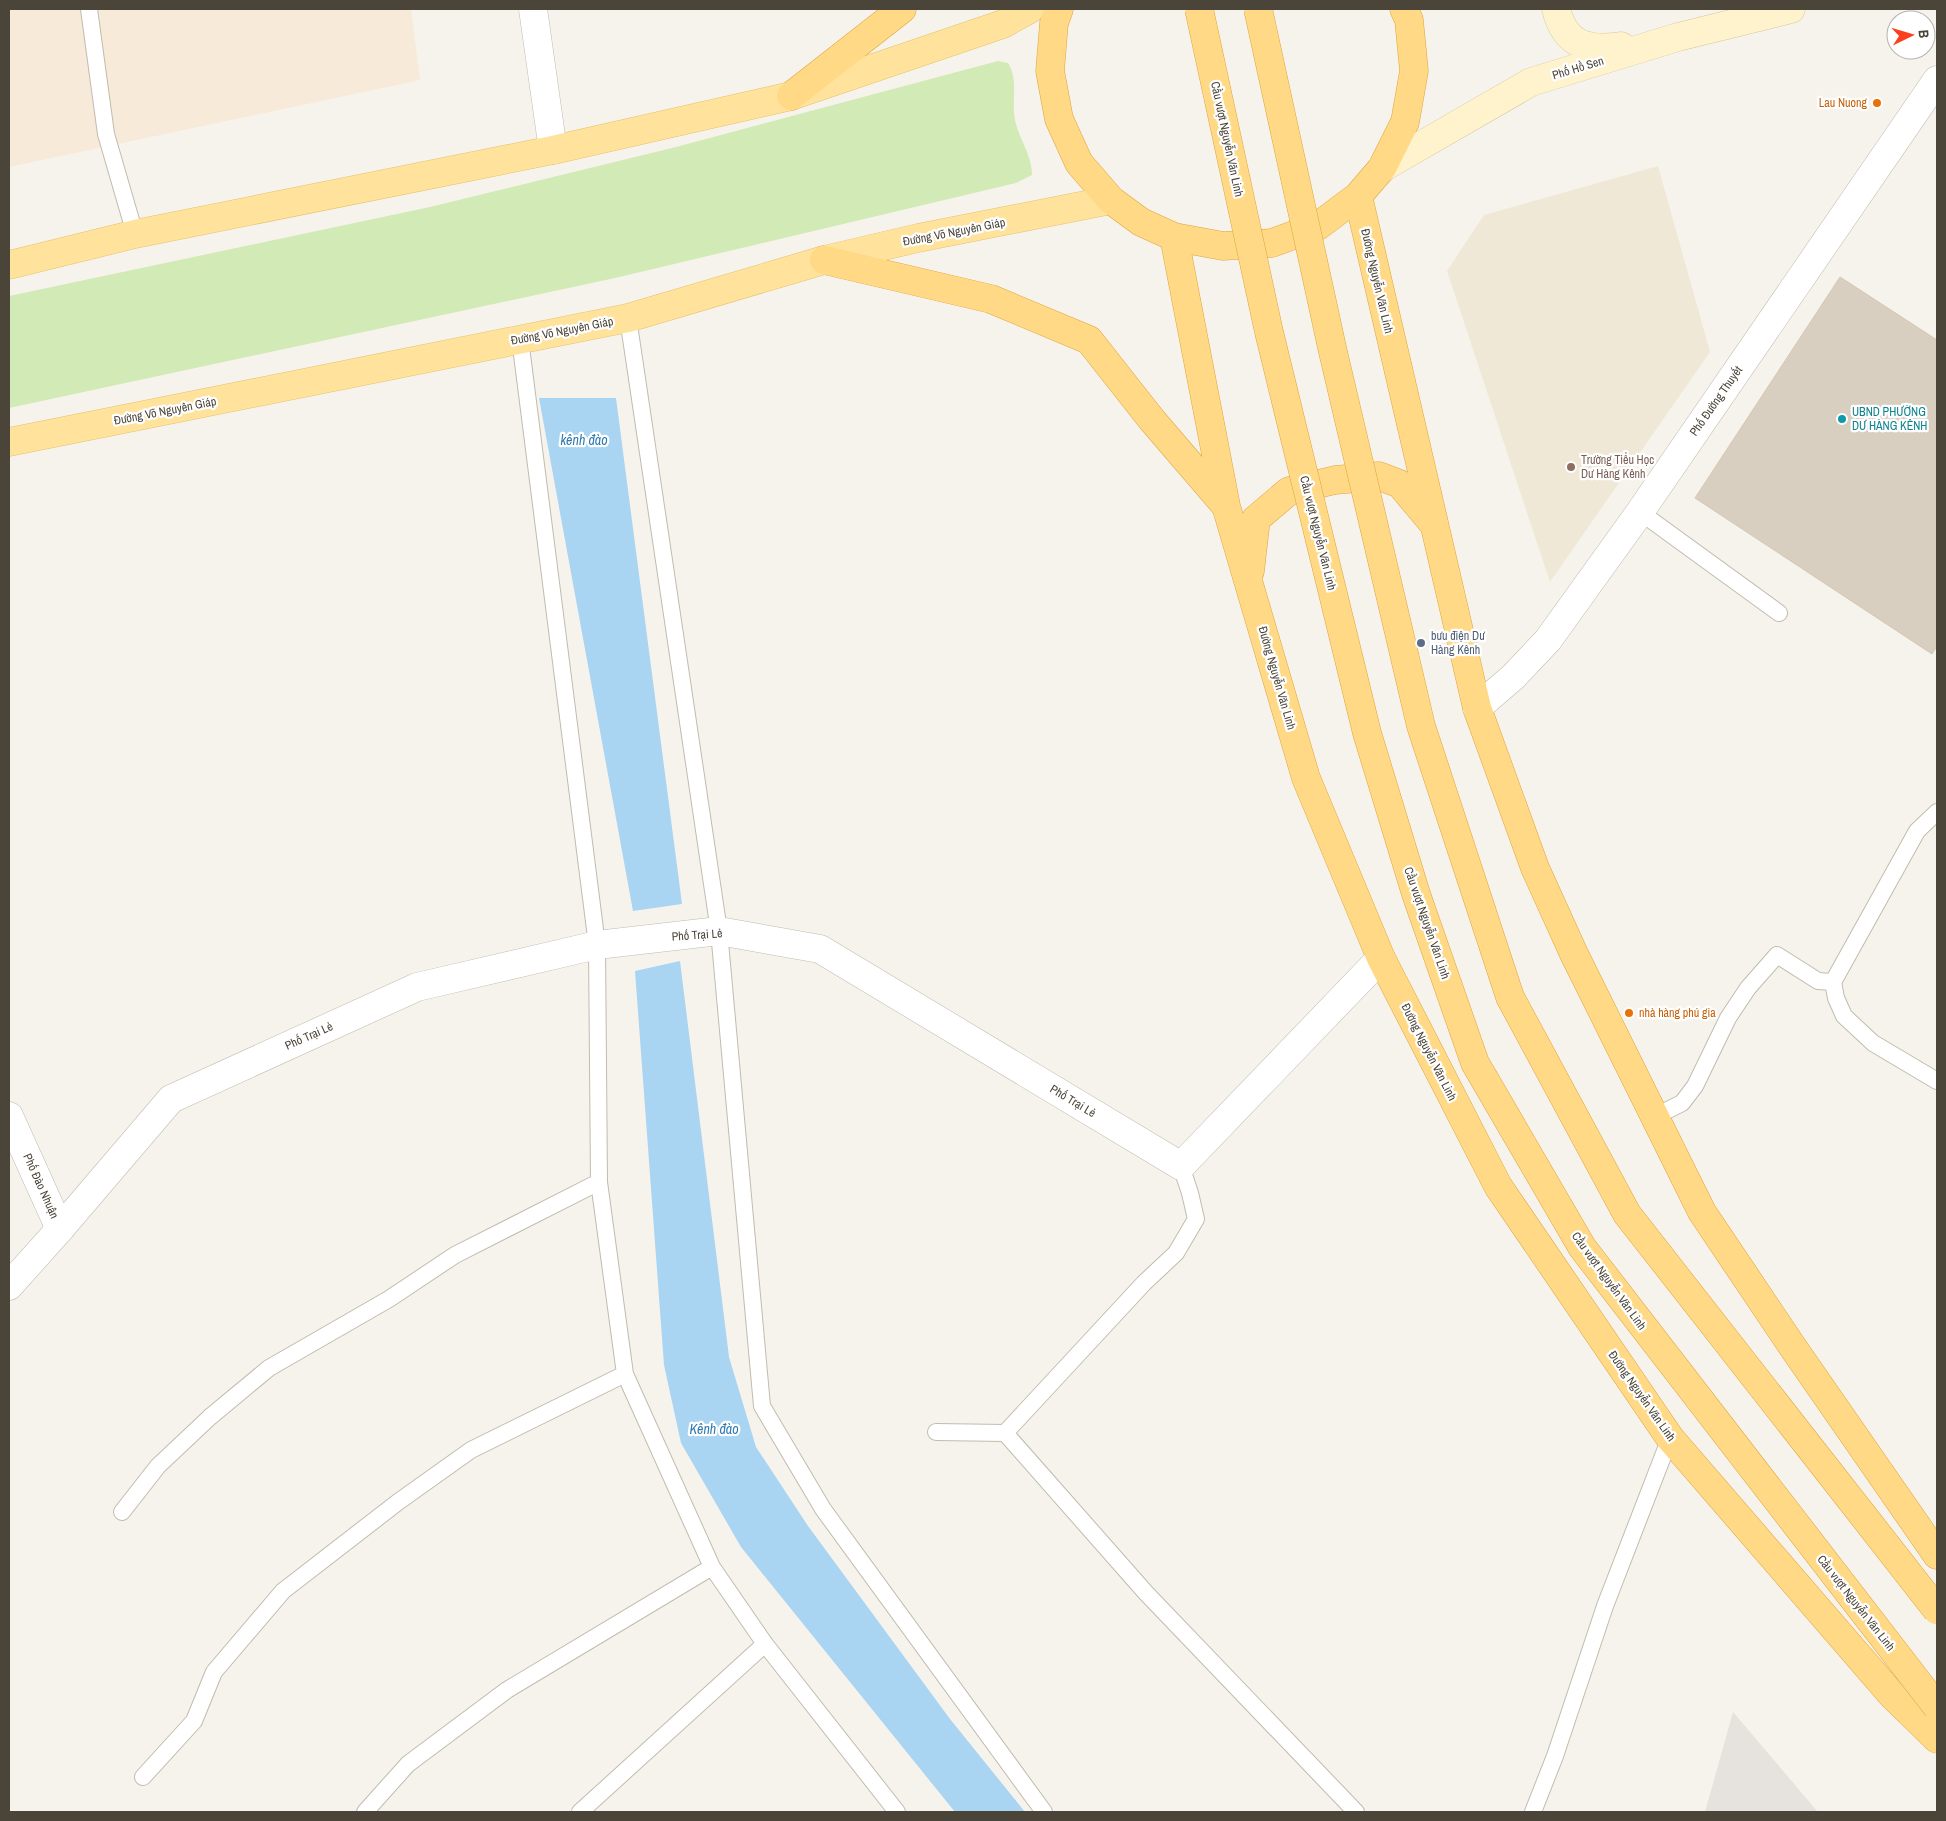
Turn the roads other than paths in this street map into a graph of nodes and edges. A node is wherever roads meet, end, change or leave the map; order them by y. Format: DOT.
graph roads {
  1 [pos="89,9"];
  2 [pos="533,9"];
  3 [pos="902,9"];
  4 [pos="1030,9"];
  5 [pos="1059,9"];
  6 [pos="1199,9"];
  7 [pos="1258,9"];
  8 [pos="1404,9"];
  9 [pos="1556,9"];
  10 [pos="1791,9"];
  11 [pos="1678,37"];
  12 [pos="1937,80"];
  13 [pos="791,96"];
  14 [pos="553,150"];
  15 [pos="1382,168"];
  16 [pos="1358,196"];
  17 [pos="1111,200"];
  18 [pos="135,234"];
  19 [pos="1174,237"];
  20 [pos="824,260"];
  21 [pos="9,266"];
  22 [pos="628,318"];
  23 [pos="520,339"];
  24 [pos="9,442"];
  25 [pos="1226,506"];
  26 [pos="1640,512"];
  27 [pos="1434,524"];
  28 [pos="1249,580"];
  29 [pos="1779,613"];
  30 [pos="1477,708"];
  31 [pos="1937,812"];
  32 [pos="719,931"];
  33 [pos="597,945"];
  34 [pos="1381,958"];
  35 [pos="1834,982"];
  36 [pos="1937,1081"];
  37 [pos="9,1116"];
  38 [pos="1654,1117"];
  39 [pos="1181,1166"];
  40 [pos="599,1182"];
  41 [pos="60,1229"];
  42 [pos="9,1286"];
  43 [pos="625,1374"];
  44 [pos="936,1432"];
  45 [pos="1005,1433"];
  46 [pos="1670,1438"];
  47 [pos="122,1512"];
  48 [pos="1937,1554"];
  49 [pos="712,1567"];
  50 [pos="1937,1610"];
  51 [pos="765,1644"];
  52 [pos="1937,1707"];
  53 [pos="1937,1739"];
  54 [pos="143,1777"];
  55 [pos="365,1812"];
  56 [pos="580,1812"];
  57 [pos="897,1812"];
  58 [pos="1044,1812"];
  59 [pos="1356,1812"];
  60 [pos="1533,1812"];
  1 -- 18 [label="lane"];
  2 -- 14 [label="street"];
  3 -- 13 [label="highway"];
  4 -- 13 [label="main road"];
  5 -- 17 [label="highway"];
  6 -- 52 [label="highway, Cầu vượt Nguyễn Văn Linh, bridge"];
  7 -- 50 [label="highway, bridge"];
  8 -- 15 [label="highway"];
  9 -- 11 [label="main road"];
  10 -- 11 [label="main road, Phố Hồ Sen"];
  11 -- 15 [label="main road, Phố Hồ Sen"];
  12 -- 26 [label="street, Phố Đường Thuyết"];
  13 -- 14 [label="main road"];
  14 -- 18 [label="main road"];
  15 -- 16 [label="highway"];
  16 -- 19 [label="highway"];
  16 -- 27 [label="highway, Đường Nguyễn Văn Linh"];
  17 -- 19 [label="highway"];
  17 -- 20 [label="main road, Đường Võ Nguyên Giáp"];
  18 -- 21 [label="main road"];
  19 -- 25 [label="highway, Đường Nguyễn Văn Linh"];
  20 -- 22 [label="main road, Đường Võ Nguyên Giáp"];
  20 -- 25 [label="highway"];
  22 -- 23 [label="main road, Đường Võ Nguyên Giáp"];
  22 -- 32 [label="lane"];
  23 -- 24 [label="main road, Đường Võ Nguyên Giáp"];
  23 -- 33 [label="lane"];
  25 -- 28 [label="highway, Đường Nguyễn Văn Linh"];
  26 -- 29 [label="lane"];
  26 -- 30 [label="street, Phố Đường Thuyết"];
  27 -- 28 [label="highway"];
  27 -- 30 [label="highway, Đường Nguyễn Văn Linh"];
  28 -- 34 [label="highway, Đường Nguyễn Văn Linh"];
  30 -- 38 [label="highway, Đường Nguyễn Văn Linh"];
  31 -- 35 [label="lane"];
  32 -- 33 [label="street, Phố Trại Lẻ"];
  32 -- 39 [label="street, Phố Trại Lẻ"];
  32 -- 58 [label="lane"];
  33 -- 40 [label="lane"];
  33 -- 41 [label="street, Phố Trại Lẻ"];
  34 -- 39 [label="street"];
  34 -- 46 [label="highway, Đường Nguyễn Văn Linh"];
  35 -- 36 [label="lane"];
  35 -- 38 [label="lane"];
  37 -- 41 [label="street, Phố Đào Nhuận"];
  38 -- 48 [label="highway, Đường Nguyễn Văn Linh"];
  39 -- 45 [label="lane"];
  40 -- 43 [label="lane"];
  40 -- 47 [label="lane"];
  41 -- 42 [label="street, Phố Trại Lẻ"];
  43 -- 49 [label="lane"];
  43 -- 54 [label="lane"];
  44 -- 45 [label="lane"];
  45 -- 59 [label="lane"];
  46 -- 53 [label="highway, Đường Nguyễn Văn Linh"];
  46 -- 60 [label="lane"];
  49 -- 51 [label="lane"];
  49 -- 55 [label="lane"];
  51 -- 56 [label="lane"];
  51 -- 57 [label="lane"];
}
